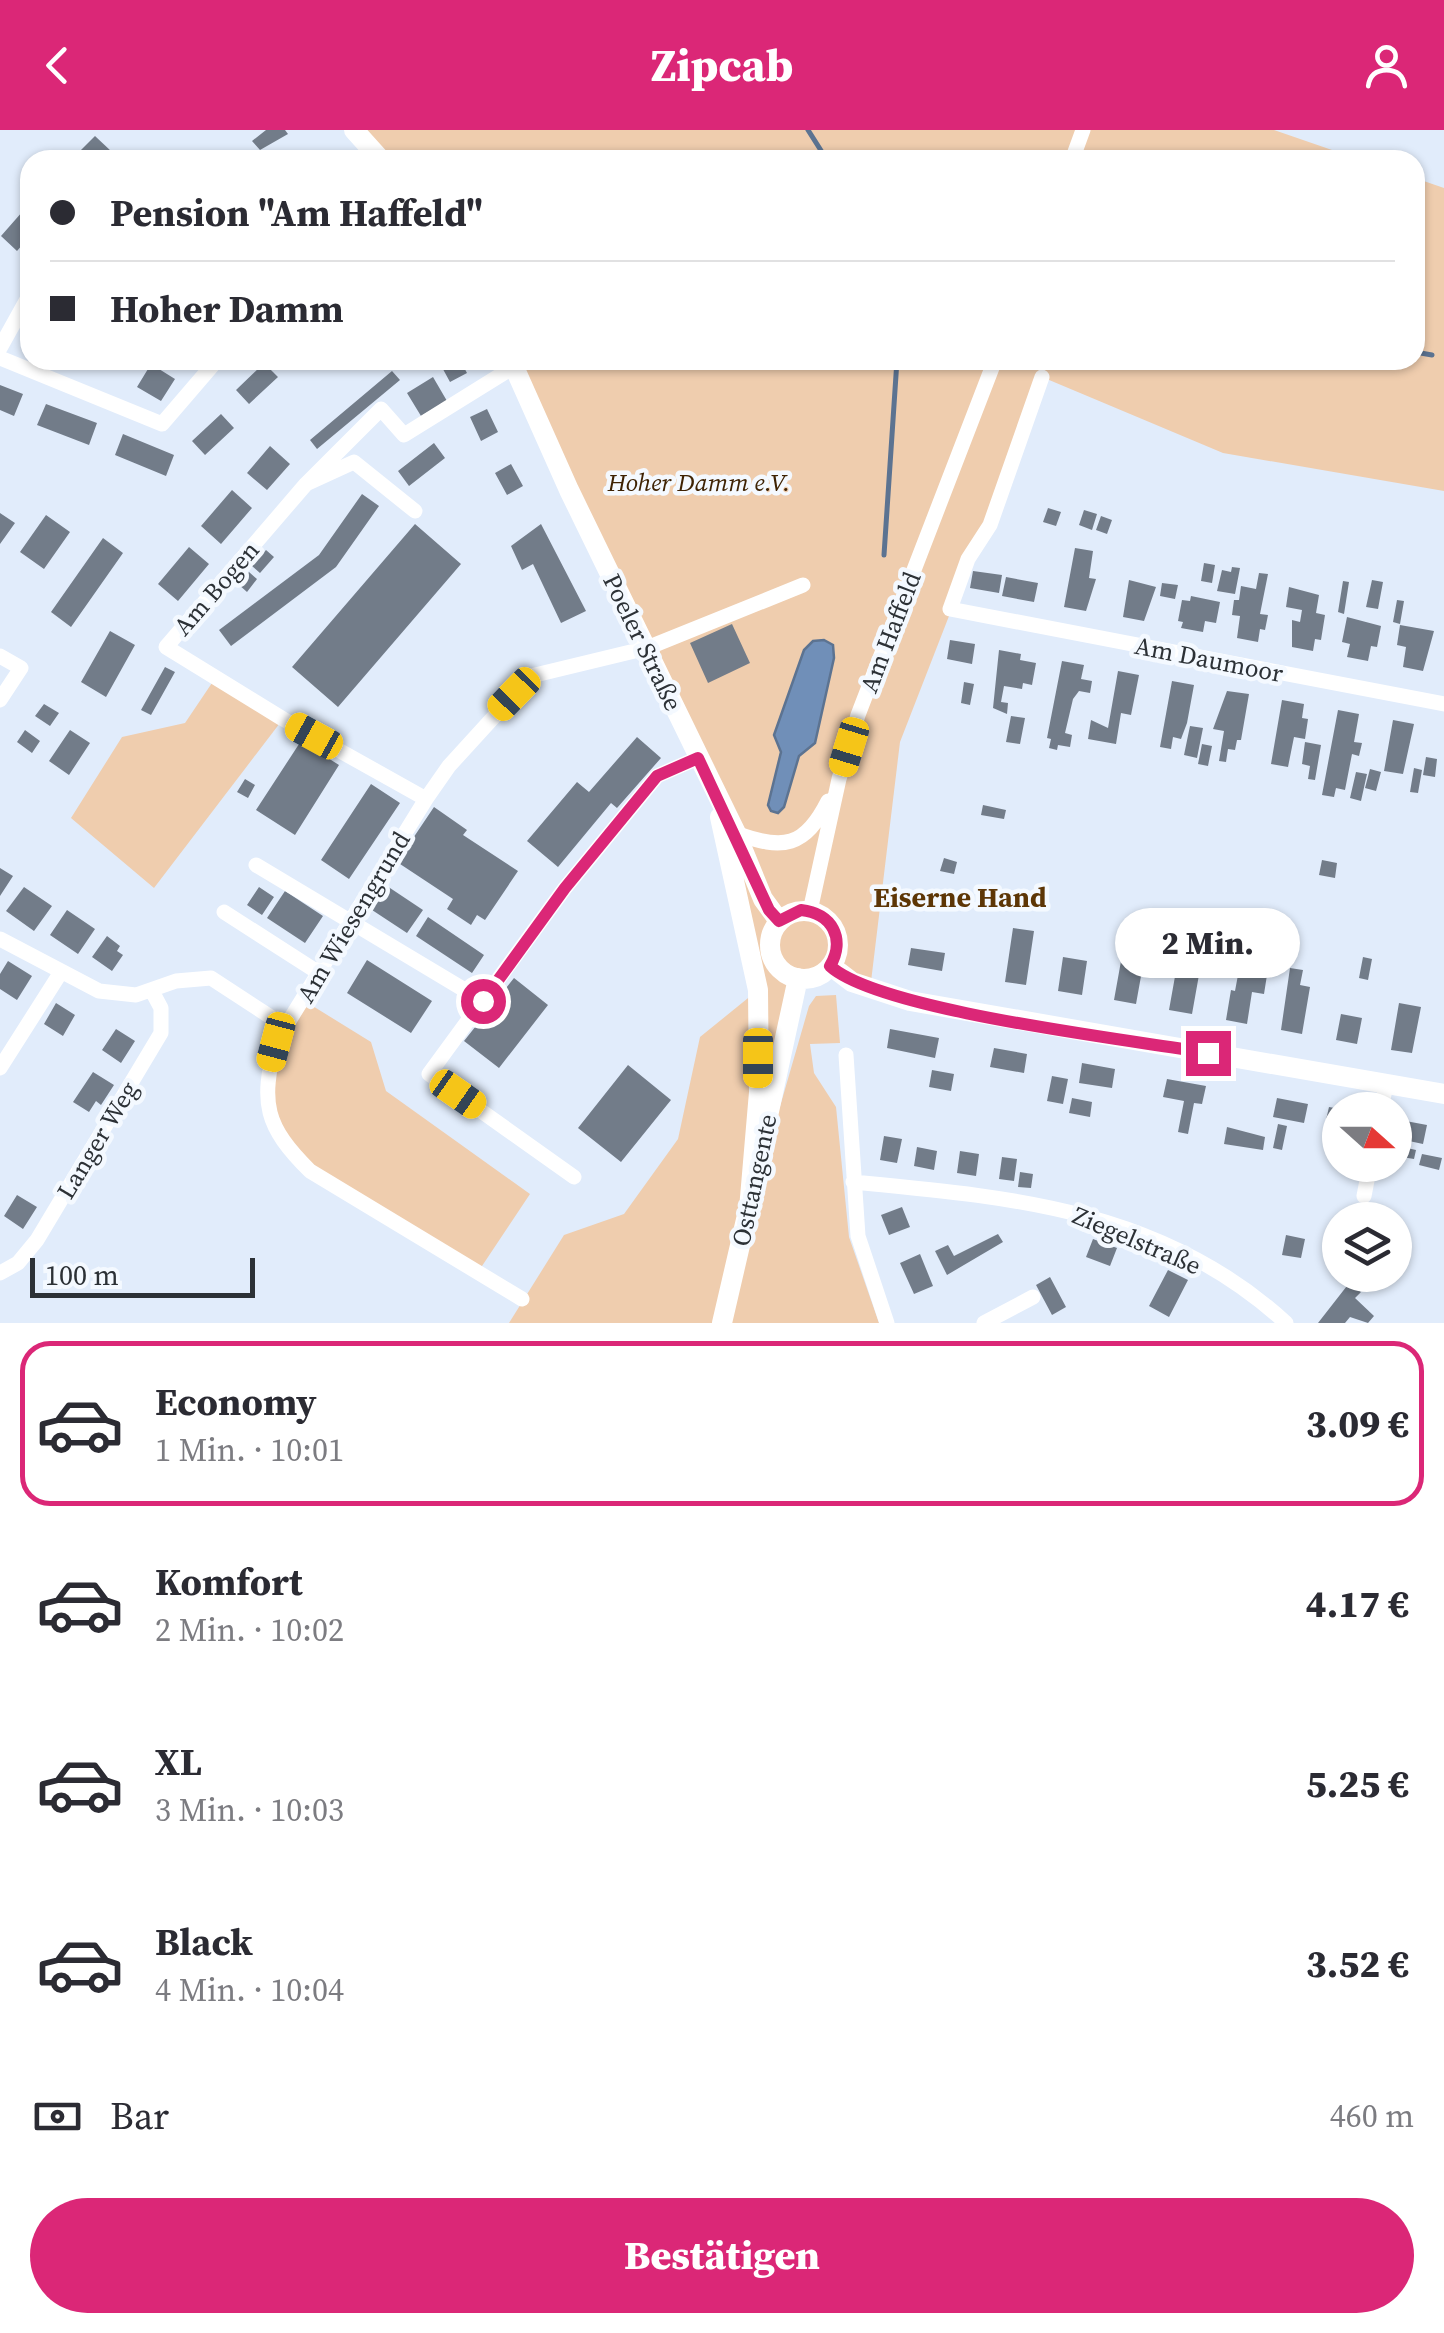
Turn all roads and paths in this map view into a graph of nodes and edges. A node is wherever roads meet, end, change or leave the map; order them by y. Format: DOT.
graph roads {
  1 [pos="354,130"];
  2 [pos="372,150"];
  3 [pos="20,312"];
  4 [pos="0,348"];
  5 [pos="29,370"];
  6 [pos="208,370"];
  7 [pos="503,370"];
  8 [pos="516,370"];
  9 [pos="991,370"];
  10 [pos="1042,377"];
  11 [pos="306,484"];
  12 [pos="415,512"];
  13 [pos="803,585"];
  14 [pos="647,648"];
  15 [pos="0,656"];
  16 [pos="0,700"];
  17 [pos="1444,704"];
  18 [pos="698,758"];
  19 [pos="839,779"];
  20 [pos="716,796"];
  21 [pos="426,799"];
  22 [pos="736,833"];
  23 [pos="256,865"];
  24 [pos="810,911"];
  25 [pos="224,912"];
  26 [pos="779,921"];
  27 [pos="349,922"];
  28 [pos="0,939"];
  29 [pos="830,966"];
  30 [pos="61,972"];
  31 [pos="319,973"];
  32 [pos="798,978"];
  33 [pos="153,992"];
  34 [pos="483,1001"];
  35 [pos="286,1028"];
  36 [pos="846,1055"];
  37 [pos="0,1068"];
  38 [pos="1386,1084"];
  39 [pos="1384,1092"];
  40 [pos="1444,1094"];
  41 [pos="574,1176"];
  42 [pos="853,1182"];
  43 [pos="1367,1182"];
  44 [pos="1364,1196"];
  45 [pos="748,1209"];
  46 [pos="0,1273"];
  47 [pos="1033,1297"];
  48 [pos="522,1298"];
  49 [pos="722,1323"];
  50 [pos="888,1323"];
  51 [pos="984,1323"];
  52 [pos="1286,1323"];
  1 -- 2 [label="main road"];
  3 -- 4 [label="street"];
  5 -- 6 [label="street"];
  7 -- 11 [label="street"];
  8 -- 14 [label="main road, Poeler Straße"];
  9 -- 19 [label="street, Am Haffeld"];
  10 -- 17 [label="street, Am Daumoor"];
  11 -- 12 [label="street"];
  11 -- 21 [label="street, Am Bogen"];
  13 -- 14 [label="street"];
  14 -- 18 [label="main road, Poeler Straße"];
  14 -- 21 [label="street, Am Wiesengrund"];
  15 -- 16 [label="street"];
  18 -- 20 [label="main road, Poeler Straße"];
  18 -- 34 [label="street"];
  19 -- 22 [label="street"];
  19 -- 24 [label="street, Am Haffeld"];
  20 -- 22 [label="main road, Poeler Straße"];
  20 -- 45 [label="main road"];
  21 -- 27 [label="street, Am Wiesengrund"];
  22 -- 26 [label="main road, Poeler Straße"];
  23 -- 27 [label="street"];
  24 -- 26 [label="main road"];
  24 -- 29 [label="main road"];
  25 -- 31 [label="street"];
  26 -- 32 [label="main road"];
  27 -- 31 [label="street, Am Wiesengrund"];
  27 -- 34 [label="street"];
  28 -- 30 [label="street"];
  29 -- 32 [label="main road"];
  29 -- 38 [label="main road"];
  30 -- 33 [label="street"];
  30 -- 37 [label="street"];
  31 -- 35 [label="street, Am Wiesengrund"];
  32 -- 45 [label="main road, Osttangente"];
  33 -- 35 [label="street"];
  33 -- 46 [label="street, Langer Weg"];
  34 -- 41 [label="street"];
  35 -- 48 [label="street, Am Wiesengrund"];
  36 -- 42 [label="street"];
  38 -- 39 [label="street"];
  38 -- 40 [label="main road"];
  42 -- 50 [label="street"];
  42 -- 52 [label="street, Ziegelstraße"];
  43 -- 44 [label="street"];
  45 -- 49 [label="main road, Osttangente"];
  47 -- 51 [label="street"];
}
